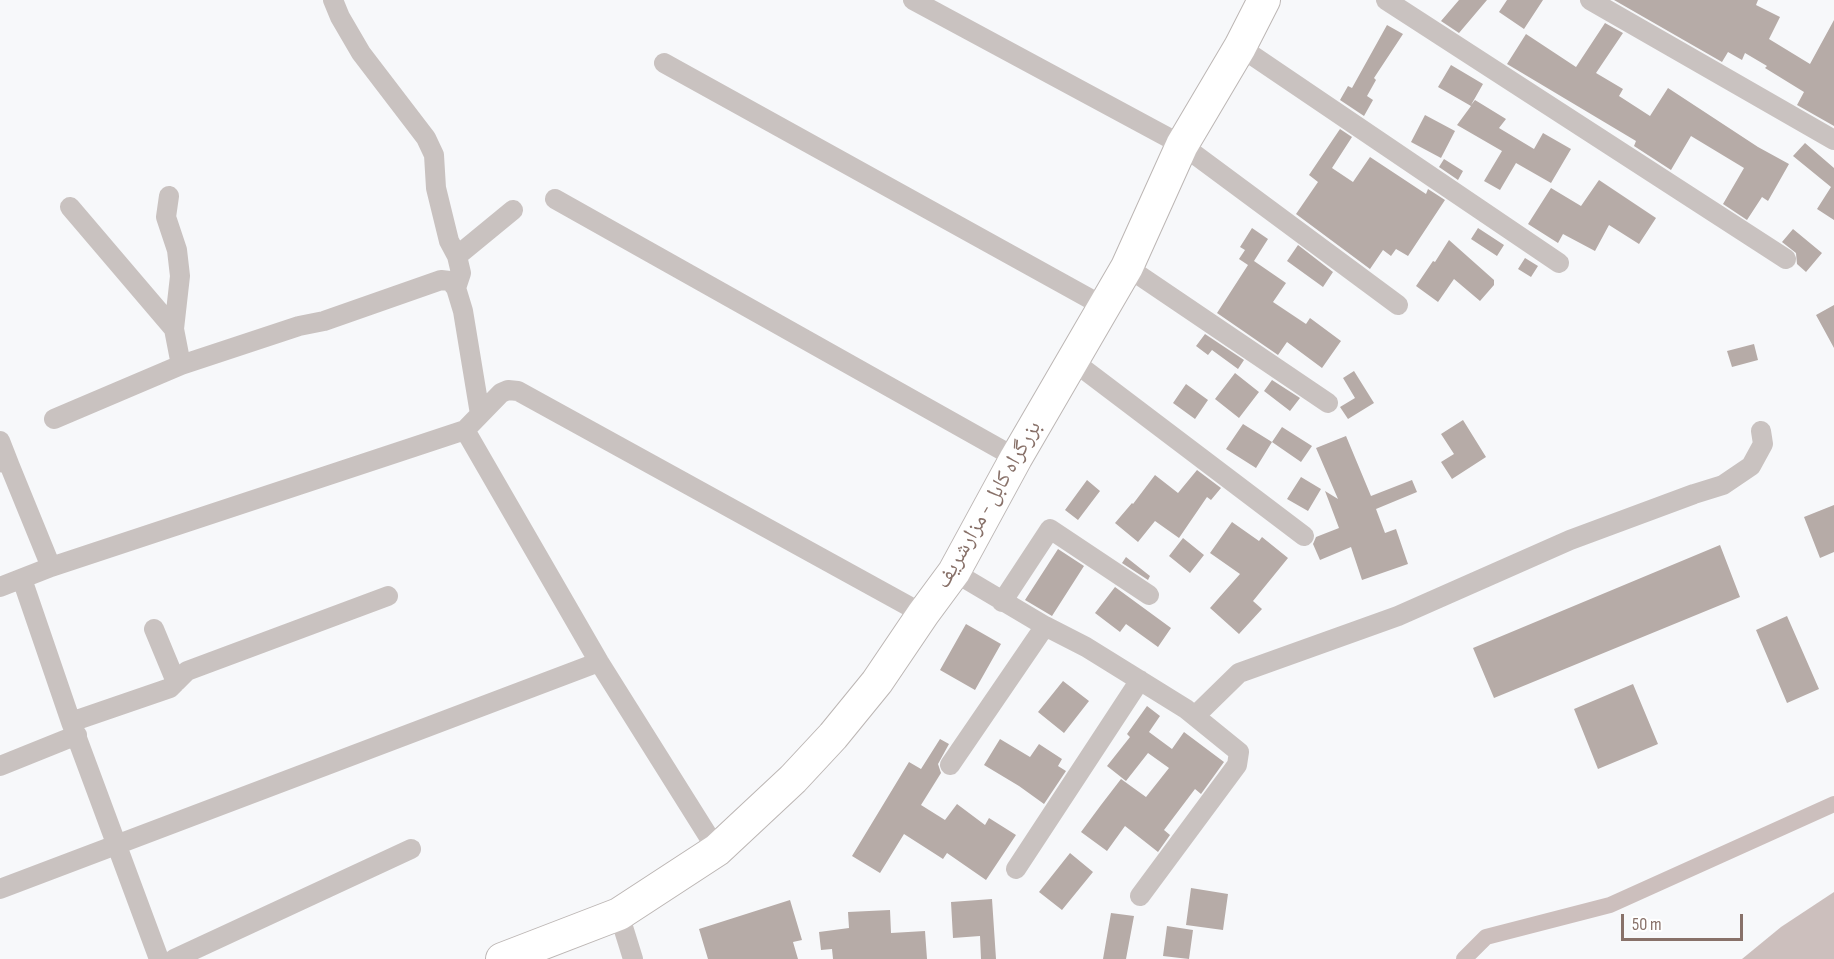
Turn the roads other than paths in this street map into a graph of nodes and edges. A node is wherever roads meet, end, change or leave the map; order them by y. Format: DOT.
graph roads {
  1 [pos="333,0"];
  2 [pos="913,0"];
  3 [pos="1264,0"];
  4 [pos="1386,0"];
  5 [pos="1590,0"];
  6 [pos="1240,47"];
  7 [pos="664,63"];
  8 [pos="1834,140"];
  9 [pos="1182,145"];
  10 [pos="169,196"];
  11 [pos="555,199"];
  12 [pos="70,207"];
  13 [pos="513,210"];
  14 [pos="457,256"];
  15 [pos="1786,259"];
  16 [pos="1559,263"];
  17 [pos="1127,267"];
  18 [pos="456,288"];
  19 [pos="1398,305"];
  20 [pos="1103,306"];
  21 [pos="174,328"];
  22 [pos="1073,362"];
  23 [pos="181,365"];
  24 [pos="1328,403"];
  25 [pos="480,414"];
  26 [pos="54,419"];
  27 [pos="465,430"];
  28 [pos="1761,431"];
  29 [pos="0,441"];
  30 [pos="1016,458"];
  31 [pos="4,463"];
  32 [pos="1304,536"];
  33 [pos="51,567"];
  34 [pos="954,572"];
  35 [pos="22,579"];
  36 [pos="0,587"];
  37 [pos="1149,595"];
  38 [pos="388,596"];
  39 [pos="1002,602"];
  40 [pos="923,614"];
  41 [pos="1045,626"];
  42 [pos="154,628"];
  43 [pos="599,662"];
  44 [pos="1140,680"];
  45 [pos="176,682"];
  46 [pos="1195,716"];
  47 [pos="74,728"];
  48 [pos="950,765"];
  49 [pos="0,766"];
  50 [pos="118,845"];
  51 [pos="411,849"];
  52 [pos="717,850"];
  53 [pos="1016,869"];
  54 [pos="0,889"];
  55 [pos="1140,896"];
  56 [pos="619,914"];
  57 [pos="159,959"];
  58 [pos="174,959"];
  59 [pos="502,959"];
  60 [pos="633,959"];
  1 -- 14 [label="street"];
  2 -- 9 [label="street"];
  3 -- 6 [label="highway, بزرگراه کابل - مزارشریف"];
  4 -- 15 [label="street"];
  5 -- 8 [label="street"];
  6 -- 9 [label="highway, بزرگراه کابل - مزارشریف"];
  6 -- 16 [label="street"];
  7 -- 20 [label="street"];
  9 -- 17 [label="highway, بزرگراه کابل - مزارشریف"];
  9 -- 19 [label="street"];
  10 -- 21 [label="street"];
  11 -- 30 [label="street"];
  12 -- 21 [label="street"];
  13 -- 14 [label="street"];
  14 -- 18 [label="street"];
  17 -- 20 [label="highway, بزرگراه کابل - مزارشریف"];
  17 -- 24 [label="street"];
  18 -- 23 [label="street"];
  18 -- 25 [label="street"];
  20 -- 22 [label="highway, بزرگراه کابل - مزارشریف"];
  21 -- 23 [label="street"];
  22 -- 30 [label="highway, بزرگراه کابل - مزارشریف"];
  22 -- 32 [label="street"];
  23 -- 26 [label="street"];
  25 -- 27 [label="street"];
  25 -- 40 [label="street"];
  27 -- 33 [label="street"];
  27 -- 43 [label="street"];
  28 -- 46 [label="street"];
  29 -- 31 [label="street"];
  30 -- 34 [label="highway, بزرگراه کابل - مزارشریف"];
  31 -- 33 [label="street"];
  33 -- 35 [label="street"];
  34 -- 39 [label="street"];
  34 -- 40 [label="highway, بزرگراه کابل - مزارشریف"];
  35 -- 36 [label="street"];
  35 -- 47 [label="street"];
  37 -- 39 [label="street"];
  38 -- 45 [label="street"];
  39 -- 41 [label="street"];
  40 -- 52 [label="highway, بزرگراه کابل - مزارشریف"];
  41 -- 44 [label="street"];
  41 -- 48 [label="street"];
  42 -- 45 [label="street"];
  43 -- 50 [label="street"];
  43 -- 52 [label="street"];
  44 -- 46 [label="street"];
  44 -- 53 [label="street"];
  45 -- 47 [label="street"];
  46 -- 55 [label="street"];
  47 -- 49 [label="street"];
  47 -- 50 [label="street"];
  50 -- 54 [label="street"];
  50 -- 57 [label="street"];
  51 -- 58 [label="street"];
  52 -- 56 [label="highway, بزرگراه کابل - مزارشریف"];
  56 -- 59 [label="highway, بزرگراه کابل - مزارشریف"];
  56 -- 60 [label="street"];
}
